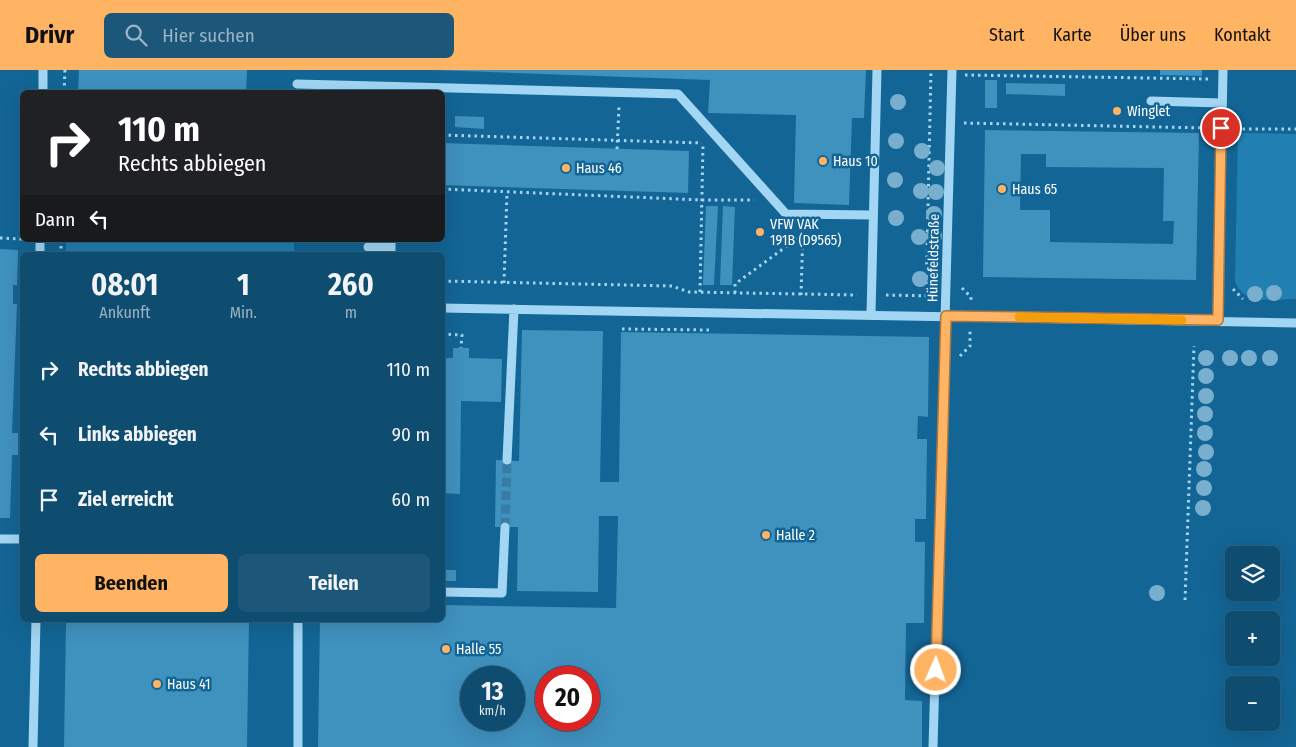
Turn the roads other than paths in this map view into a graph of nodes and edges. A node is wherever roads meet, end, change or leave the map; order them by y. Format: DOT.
graph roads {
  1 [pos="43,70"];
  2 [pos="877,70"];
  3 [pos="952,72"];
  4 [pos="1223,75"];
  5 [pos="297,84"];
  6 [pos="396,89"];
  7 [pos="43,90"];
  8 [pos="1150,101"];
  9 [pos="1222,103"];
  10 [pos="873,215"];
  11 [pos="368,247"];
  12 [pos="391,247"];
  13 [pos="445,308"];
  14 [pos="514,309"];
  15 [pos="871,314"];
  16 [pos="946,316"];
  17 [pos="1218,320"];
  18 [pos="1296,322"];
  19 [pos="507,460"];
  20 [pos="504,527"];
  21 [pos="0,539"];
  22 [pos="20,539"];
  23 [pos="445,592"];
  24 [pos="36,622"];
  25 [pos="298,622"];
  26 [pos="33,747"];
  27 [pos="298,747"];
  28 [pos="933,747"];
  1 -- 7 [label="lane"];
  2 -- 10 [label="lane"];
  3 -- 16 [label="lane, Hünefeldstraße"];
  4 -- 9 [label="lane"];
  5 -- 6 [label="lane"];
  6 -- 10 [label="lane"];
  8 -- 9 [label="lane"];
  9 -- 17 [label="lane"];
  10 -- 15 [label="lane"];
  11 -- 12 [label="lane"];
  13 -- 14 [label="lane"];
  14 -- 15 [label="lane"];
  14 -- 19 [label="lane"];
  15 -- 16 [label="lane"];
  16 -- 17 [label="lane"];
  16 -- 28 [label="lane, Hünefeldstraße"];
  17 -- 18 [label="lane"];
  20 -- 23 [label="lane"];
  21 -- 22 [label="lane"];
  24 -- 26 [label="lane"];
  25 -- 27 [label="lane"];
}
